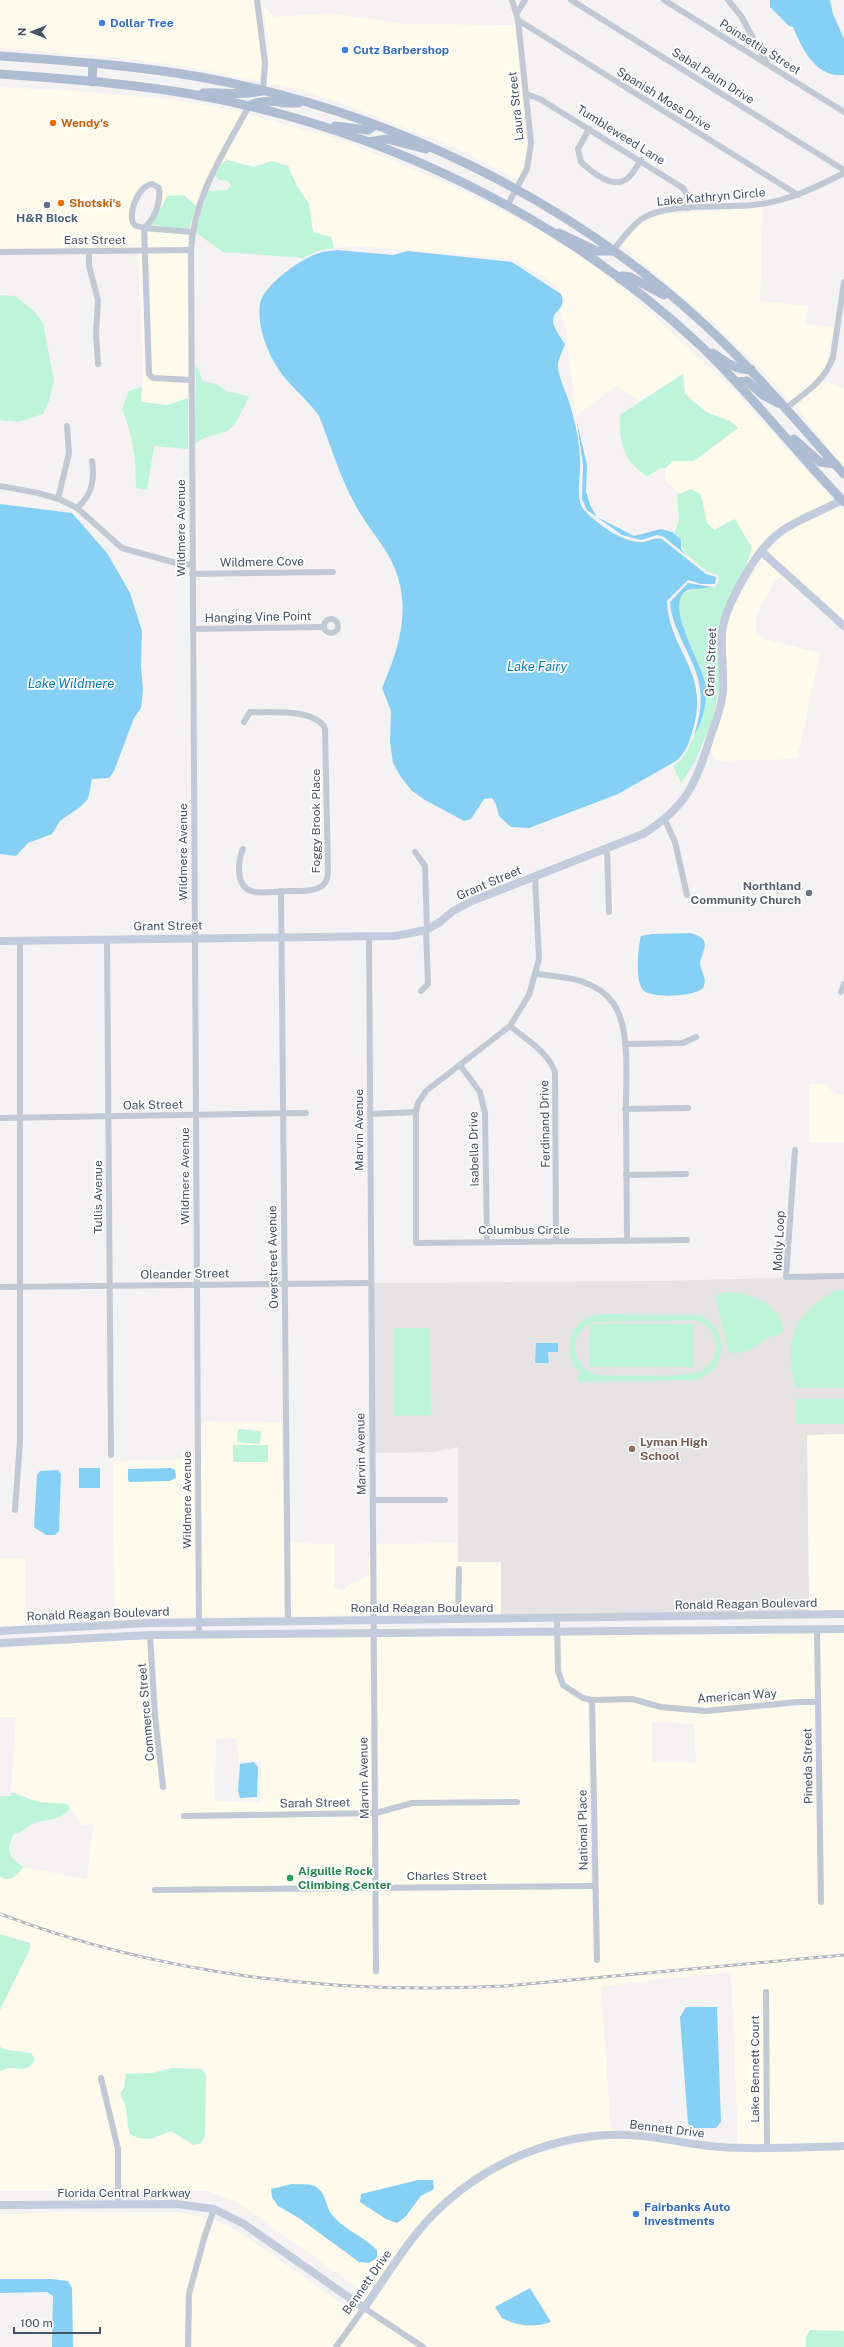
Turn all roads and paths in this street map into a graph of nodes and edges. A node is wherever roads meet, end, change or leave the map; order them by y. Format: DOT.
graph roads {
  1 [pos="257,0"];
  2 [pos="512,0"];
  3 [pos="525,0"];
  4 [pos="571,0"];
  5 [pos="664,0"];
  6 [pos="728,0"];
  7 [pos="517,13"];
  8 [pos="518,20"];
  9 [pos="0,56"];
  10 [pos="93,63"];
  11 [pos="768,65"];
  12 [pos="0,74"];
  13 [pos="92,82"];
  14 [pos="263,90"];
  15 [pos="194,94"];
  16 [pos="526,94"];
  17 [pos="306,102"];
  18 [pos="249,106"];
  19 [pos="844,112"];
  20 [pos="318,124"];
  21 [pos="375,125"];
  22 [pos="589,129"];
  23 [pos="369,142"];
  24 [pos="439,151"];
  25 [pos="641,160"];
  26 [pos="844,171"];
  27 [pos="516,190"];
  28 [pos="798,195"];
  29 [pos="507,206"];
  30 [pos="688,208"];
  31 [pos="144,228"];
  32 [pos="544,228"];
  33 [pos="192,232"];
  34 [pos="191,250"];
  35 [pos="89,251"];
  36 [pos="146,251"];
  37 [pos="612,251"];
  38 [pos="0,252"];
  39 [pos="620,279"];
  40 [pos="844,282"];
  41 [pos="678,302"];
  42 [pos="701,346"];
  43 [pos="98,364"];
  44 [pos="751,369"];
  45 [pos="191,380"];
  46 [pos="737,382"];
  47 [pos="786,408"];
  48 [pos="67,426"];
  49 [pos="780,429"];
  50 [pos="92,461"];
  51 [pos="835,464"];
  52 [pos="844,474"];
  53 [pos="0,486"];
  54 [pos="58,499"];
  55 [pos="843,501"];
  56 [pos="77,508"];
  57 [pos="762,552"];
  58 [pos="192,565"];
  59 [pos="333,572"];
  60 [pos="192,574"];
  61 [pos="844,626"];
  62 [pos="324,627"];
  63 [pos="193,629"];
  64 [pos="244,722"];
  65 [pos="665,820"];
  66 [pos="607,848"];
  67 [pos="243,849"];
  68 [pos="415,852"];
  69 [pos="535,877"];
  70 [pos="281,891"];
  71 [pos="687,895"];
  72 [pos="608,912"];
  73 [pos="427,930"];
  74 [pos="281,936"];
  75 [pos="369,936"];
  76 [pos="194,938"];
  77 [pos="107,939"];
  78 [pos="20,940"];
  79 [pos="0,941"];
  80 [pos="536,974"];
  81 [pos="844,984"];
  82 [pos="422,991"];
  83 [pos="841,992"];
  84 [pos="510,1026"];
  85 [pos="696,1037"];
  86 [pos="625,1044"];
  87 [pos="460,1065"];
  88 [pos="688,1108"];
  89 [pos="625,1109"];
  90 [pos="416,1112"];
  91 [pos="282,1113"];
  92 [pos="306,1113"];
  93 [pos="370,1114"];
  94 [pos="196,1115"];
  95 [pos="108,1116"];
  96 [pos="0,1118"];
  97 [pos="20,1118"];
  98 [pos="795,1150"];
  99 [pos="686,1174"];
  100 [pos="626,1175"];
  101 [pos="687,1240"];
  102 [pos="487,1241"];
  103 [pos="556,1241"];
  104 [pos="627,1241"];
  105 [pos="844,1276"];
  106 [pos="371,1283"];
  107 [pos="284,1284"];
  108 [pos="196,1285"];
  109 [pos="109,1286"];
  110 [pos="0,1287"];
  111 [pos="21,1287"];
  112 [pos="111,1456"];
  113 [pos="373,1500"];
  114 [pos="445,1500"];
  115 [pos="15,1510"];
  116 [pos="459,1569"];
  117 [pos="844,1614"];
  118 [pos="758,1616"];
  119 [pos="557,1618"];
  120 [pos="374,1620"];
  121 [pos="458,1620"];
  122 [pos="288,1622"];
  123 [pos="199,1623"];
  124 [pos="758,1629"];
  125 [pos="817,1629"];
  126 [pos="844,1629"];
  127 [pos="0,1631"];
  128 [pos="558,1632"];
  129 [pos="374,1633"];
  130 [pos="150,1635"];
  131 [pos="199,1635"];
  132 [pos="0,1643"];
  133 [pos="592,1700"];
  134 [pos="818,1702"];
  135 [pos="163,1787"];
  136 [pos="517,1802"];
  137 [pos="376,1813"];
  138 [pos="184,1816"];
  139 [pos="595,1886"];
  140 [pos="376,1888"];
  141 [pos="155,1890"];
  142 [pos="821,1902"];
  143 [pos="597,1960"];
  144 [pos="376,1971"];
  145 [pos="766,1992"];
  146 [pos="101,2078"];
  147 [pos="844,2146"];
  148 [pos="767,2147"];
  149 [pos="118,2204"];
  150 [pos="0,2205"];
  151 [pos="214,2209"];
  152 [pos="364,2308"];
  153 [pos="188,2347"];
  154 [pos="336,2347"];
  155 [pos="423,2347"];
  1 -- 14 [label="street"];
  2 -- 7 [label="street, Laura Street"];
  3 -- 7 [label="street"];
  4 -- 26 [label="street, Sabal Palm Drive"];
  5 -- 11 [label="street, Poinsettia Street"];
  6 -- 11 [label="street"];
  7 -- 8 [label="street, Laura Street"];
  8 -- 16 [label="street, Laura Street"];
  8 -- 28 [label="street, Spanish Moss Drive"];
  9 -- 10 [label="main road"];
  10 -- 13 [label="main road"];
  10 -- 14 [label="main road"];
  11 -- 19 [label="street, Poinsettia Street"];
  12 -- 13 [label="main road"];
  13 -- 15 [label="main road"];
  14 -- 15 [label="main road"];
  14 -- 17 [label="main road"];
  15 -- 18 [label="main road"];
  16 -- 22 [label="street, Tumbleweed Lane"];
  16 -- 27 [label="street, Laura Street"];
  17 -- 18 [label="main road"];
  17 -- 21 [label="main road"];
  18 -- 20 [label="main road"];
  18 -- 33 [label="street, Wildmere Avenue"];
  20 -- 21 [label="main road"];
  20 -- 23 [label="main road"];
  21 -- 24 [label="main road"];
  22 -- 25 [label="street, Tumbleweed Lane"];
  22 -- 25 [label="street"];
  23 -- 24 [label="main road"];
  23 -- 29 [label="main road"];
  24 -- 27 [label="main road"];
  25 -- 30 [label="street, Tumbleweed Lane"];
  26 -- 28 [label="street, Lake Kathryn Circle"];
  27 -- 29 [label="street, Laura Street"];
  27 -- 37 [label="main road"];
  28 -- 30 [label="street, Lake Kathryn Circle"];
  29 -- 32 [label="main road"];
  30 -- 37 [label="street, Lake Kathryn Circle"];
  31 -- 31 [label="street"];
  31 -- 33 [label="street"];
  31 -- 36 [label="street"];
  32 -- 37 [label="main road"];
  32 -- 39 [label="main road"];
  33 -- 34 [label="street, Wildmere Avenue"];
  34 -- 36 [label="street, East Street"];
  34 -- 45 [label="street, Wildmere Avenue"];
  35 -- 36 [label="street, East Street"];
  35 -- 38 [label="street, East Street"];
  35 -- 43 [label="street"];
  36 -- 45 [label="street"];
  37 -- 41 [label="main road"];
  39 -- 41 [label="main road"];
  39 -- 42 [label="main road"];
  40 -- 47 [label="street"];
  41 -- 44 [label="main road"];
  42 -- 44 [label="main road"];
  42 -- 46 [label="main road"];
  44 -- 47 [label="main road"];
  45 -- 58 [label="street, Wildmere Avenue"];
  46 -- 47 [label="main road"];
  46 -- 49 [label="main road"];
  47 -- 51 [label="main road"];
  48 -- 54 [label="street"];
  49 -- 51 [label="main road"];
  49 -- 55 [label="main road"];
  50 -- 56 [label="street"];
  51 -- 52 [label="main road"];
  53 -- 54 [label="street"];
  54 -- 56 [label="street"];
  55 -- 57 [label="street, Grant Street"];
  56 -- 58 [label="street"];
  57 -- 61 [label="street"];
  57 -- 65 [label="street, Grant Street"];
  58 -- 60 [label="street, Wildmere Avenue"];
  59 -- 60 [label="street, Wildmere Cove"];
  60 -- 63 [label="street, Wildmere Avenue"];
  62 -- 63 [label="street, Hanging Vine Point"];
  63 -- 76 [label="street, Wildmere Avenue"];
  64 -- 70 [label="street, Foggy Brook Place"];
  65 -- 66 [label="street, Grant Street"];
  65 -- 71 [label="street"];
  66 -- 69 [label="street, Grant Street"];
  66 -- 72 [label="street"];
  67 -- 70 [label="street, Foggy Brook Place"];
  68 -- 73 [label="street"];
  69 -- 73 [label="street, Grant Street"];
  69 -- 80 [label="street, Columbus Circle"];
  70 -- 74 [label="street, Overstreet Avenue"];
  73 -- 75 [label="street, Grant Street"];
  73 -- 82 [label="street"];
  74 -- 75 [label="street, Grant Street"];
  74 -- 76 [label="street, Grant Street"];
  74 -- 91 [label="street, Overstreet Avenue"];
  75 -- 93 [label="street, Marvin Avenue"];
  76 -- 77 [label="street, Grant Street"];
  76 -- 94 [label="street, Wildmere Avenue"];
  77 -- 78 [label="street, Grant Street"];
  77 -- 95 [label="street, Tullis Avenue"];
  78 -- 79 [label="street, Grant Street"];
  78 -- 97 [label="street"];
  80 -- 84 [label="street, Columbus Circle"];
  80 -- 86 [label="street"];
  81 -- 83 [label="street"];
  84 -- 87 [label="street, Columbus Circle"];
  84 -- 103 [label="street, Ferdinand Drive"];
  85 -- 86 [label="street"];
  86 -- 89 [label="street"];
  87 -- 90 [label="street, Columbus Circle"];
  87 -- 102 [label="street, Isabella Drive"];
  88 -- 89 [label="street"];
  89 -- 100 [label="street"];
  90 -- 93 [label="street"];
  90 -- 102 [label="street, Columbus Circle"];
  91 -- 92 [label="street, Oak Street"];
  91 -- 94 [label="street, Oak Street"];
  91 -- 107 [label="street, Overstreet Avenue"];
  93 -- 106 [label="street, Marvin Avenue"];
  94 -- 95 [label="street, Oak Street"];
  94 -- 108 [label="street, Wildmere Avenue"];
  95 -- 97 [label="street, Oak Street"];
  95 -- 109 [label="street, Tullis Avenue"];
  96 -- 97 [label="street, Oak Street"];
  97 -- 111 [label="street"];
  98 -- 105 [label="street, Molly Loop"];
  99 -- 100 [label="street"];
  100 -- 104 [label="street"];
  101 -- 104 [label="street, Columbus Circle"];
  102 -- 103 [label="street, Columbus Circle"];
  103 -- 104 [label="street, Columbus Circle"];
  106 -- 107 [label="street, Oleander Street"];
  106 -- 113 [label="street, Marvin Avenue"];
  107 -- 108 [label="street, Oleander Street"];
  107 -- 122 [label="street, Overstreet Avenue"];
  108 -- 109 [label="street, Oleander Street"];
  108 -- 123 [label="street, Wildmere Avenue"];
  109 -- 111 [label="street, Oleander Street"];
  109 -- 112 [label="street, Tullis Avenue"];
  110 -- 111 [label="street, Oleander Street"];
  111 -- 115 [label="street"];
  113 -- 114 [label="street"];
  113 -- 120 [label="street, Marvin Avenue"];
  116 -- 121 [label="street"];
  117 -- 118 [label="street, Ronald Reagan Boulevard"];
  118 -- 119 [label="street, Ronald Reagan Boulevard"];
  118 -- 124 [label="street"];
  119 -- 121 [label="street, Ronald Reagan Boulevard"];
  119 -- 128 [label="street, American Way"];
  120 -- 121 [label="street, Ronald Reagan Boulevard"];
  120 -- 122 [label="street, Ronald Reagan Boulevard"];
  120 -- 129 [label="street, Marvin Avenue"];
  122 -- 123 [label="street, Ronald Reagan Boulevard"];
  123 -- 127 [label="street, Ronald Reagan Boulevard"];
  123 -- 131 [label="street, Wildmere Avenue"];
  124 -- 125 [label="street, Ronald Reagan Boulevard"];
  124 -- 128 [label="street, Ronald Reagan Boulevard"];
  125 -- 126 [label="street, Ronald Reagan Boulevard"];
  125 -- 134 [label="street, Pineda Street"];
  128 -- 129 [label="street, Ronald Reagan Boulevard"];
  128 -- 133 [label="street, American Way"];
  129 -- 131 [label="street, Ronald Reagan Boulevard"];
  129 -- 137 [label="street, Marvin Avenue"];
  130 -- 131 [label="street, Ronald Reagan Boulevard"];
  130 -- 132 [label="street, Ronald Reagan Boulevard"];
  130 -- 135 [label="street, Commerce Street"];
  133 -- 134 [label="street, American Way"];
  133 -- 139 [label="street, National Place"];
  134 -- 142 [label="street, Pineda Street"];
  136 -- 137 [label="street, Sarah Street"];
  137 -- 138 [label="street, Sarah Street"];
  137 -- 140 [label="street, Marvin Avenue"];
  139 -- 140 [label="street, Charles Street"];
  139 -- 143 [label="street, National Place"];
  140 -- 141 [label="street, Charles Street"];
  140 -- 144 [label="street, Marvin Avenue"];
  145 -- 148 [label="street, Lake Bennett Court"];
  146 -- 149 [label="street"];
  147 -- 148 [label="street, Bennett Drive"];
  148 -- 152 [label="street, Bennett Drive"];
  149 -- 150 [label="street, Florida Central Parkway"];
  149 -- 151 [label="street, Florida Central Parkway"];
  151 -- 152 [label="street, Florida Central Parkway"];
  151 -- 153 [label="street"];
  152 -- 154 [label="street, Bennett Drive"];
  152 -- 155 [label="street, Florida Central Parkway"];
}
